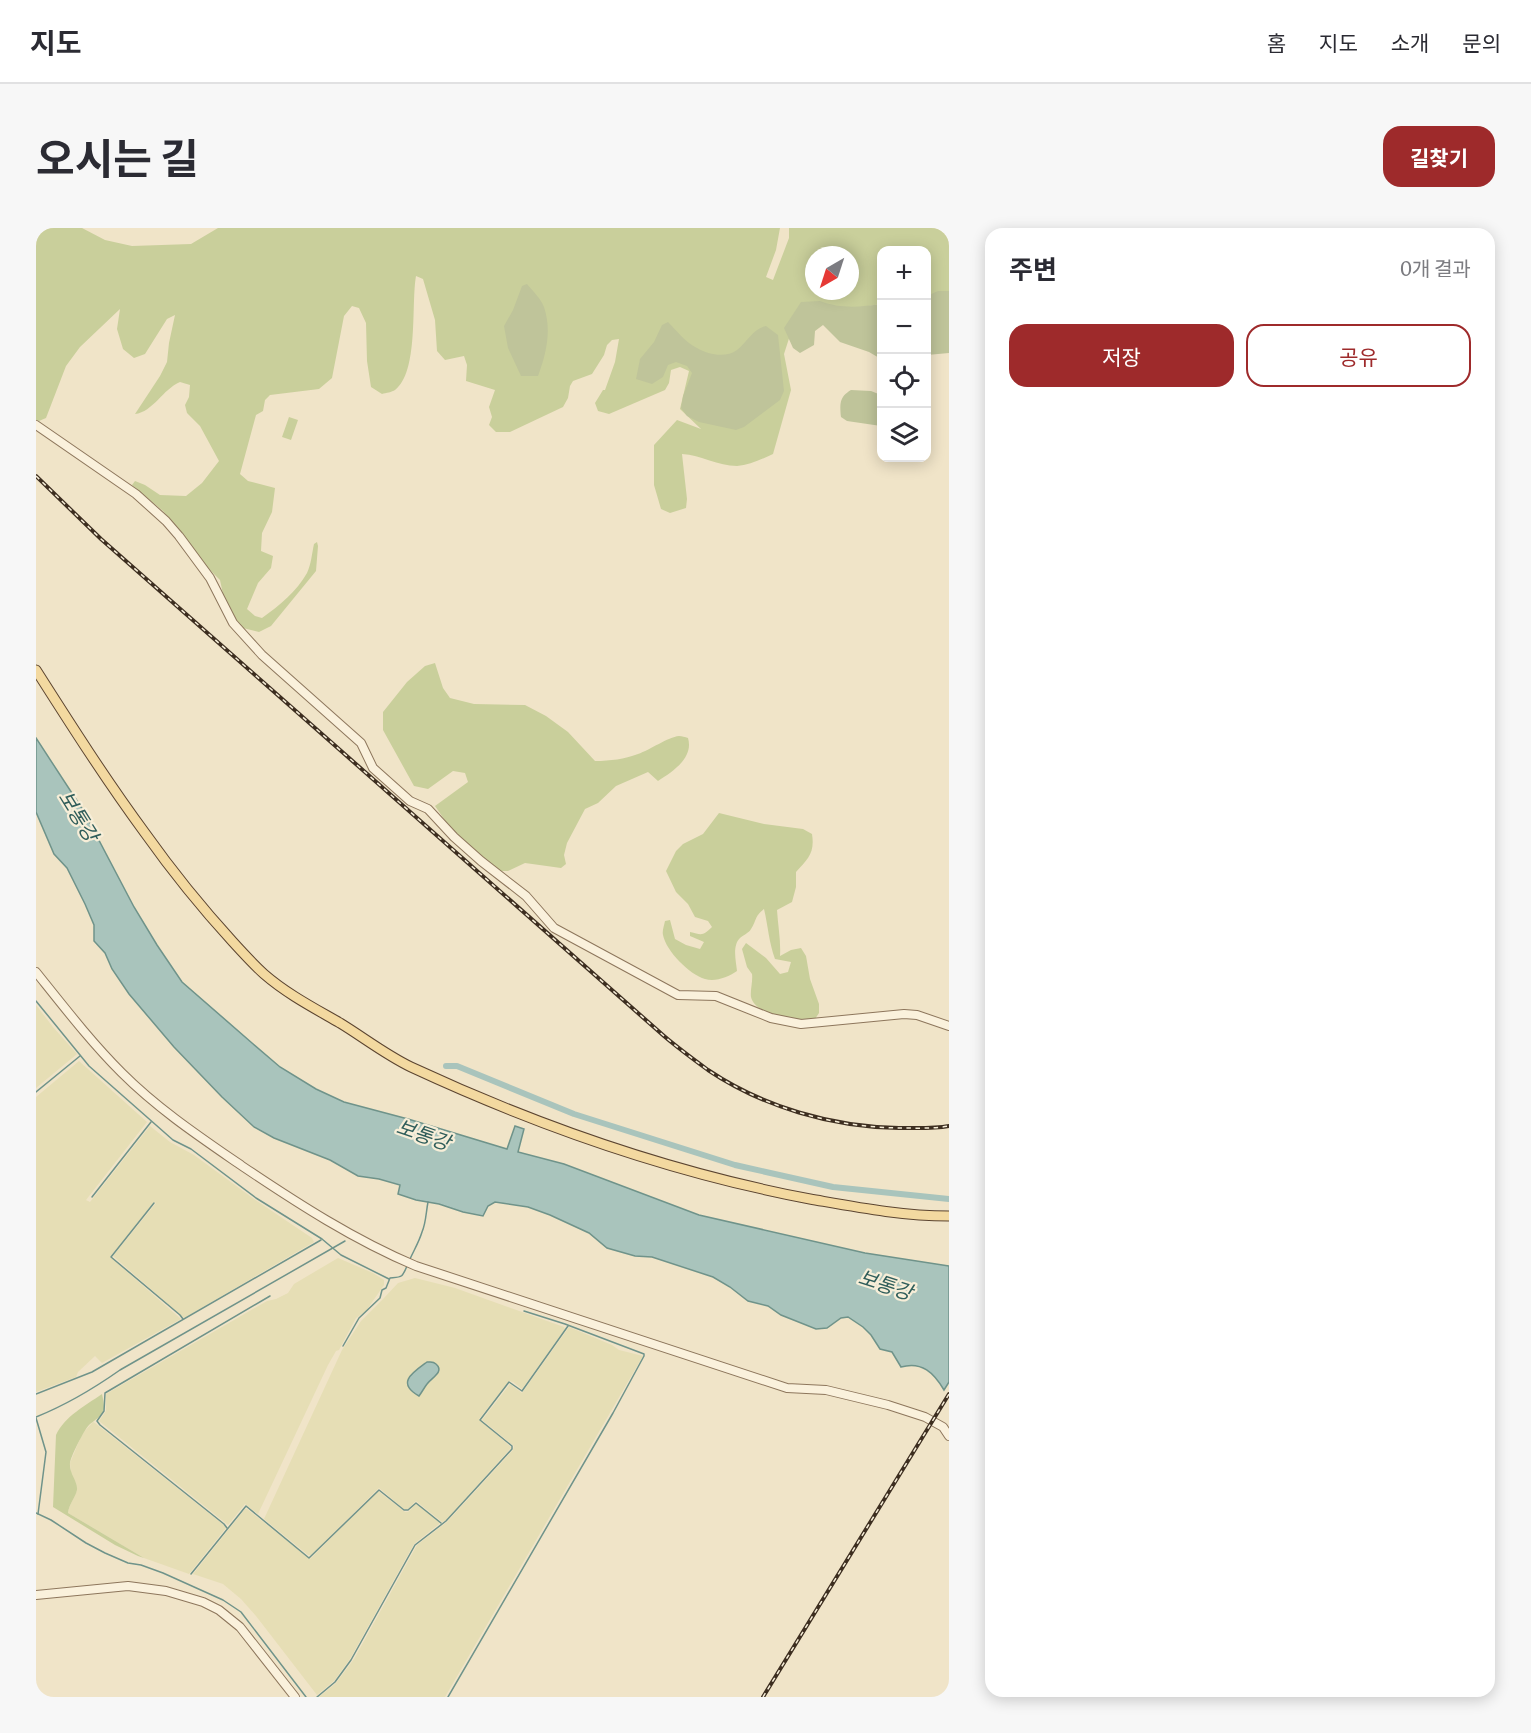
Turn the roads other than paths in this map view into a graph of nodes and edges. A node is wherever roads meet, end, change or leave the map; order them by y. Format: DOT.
graph roads {
  1 [pos="36,425"];
  2 [pos="36,670"];
  3 [pos="36,972"];
  4 [pos="949,1026"];
  5 [pos="949,1216"];
  6 [pos="949,1436"];
  7 [pos="36,1595"];
  8 [pos="295,1697"];
  1 -- 4 [label="street"];
  2 -- 5 [label="main road"];
  3 -- 6 [label="street"];
  7 -- 8 [label="street"];
}
